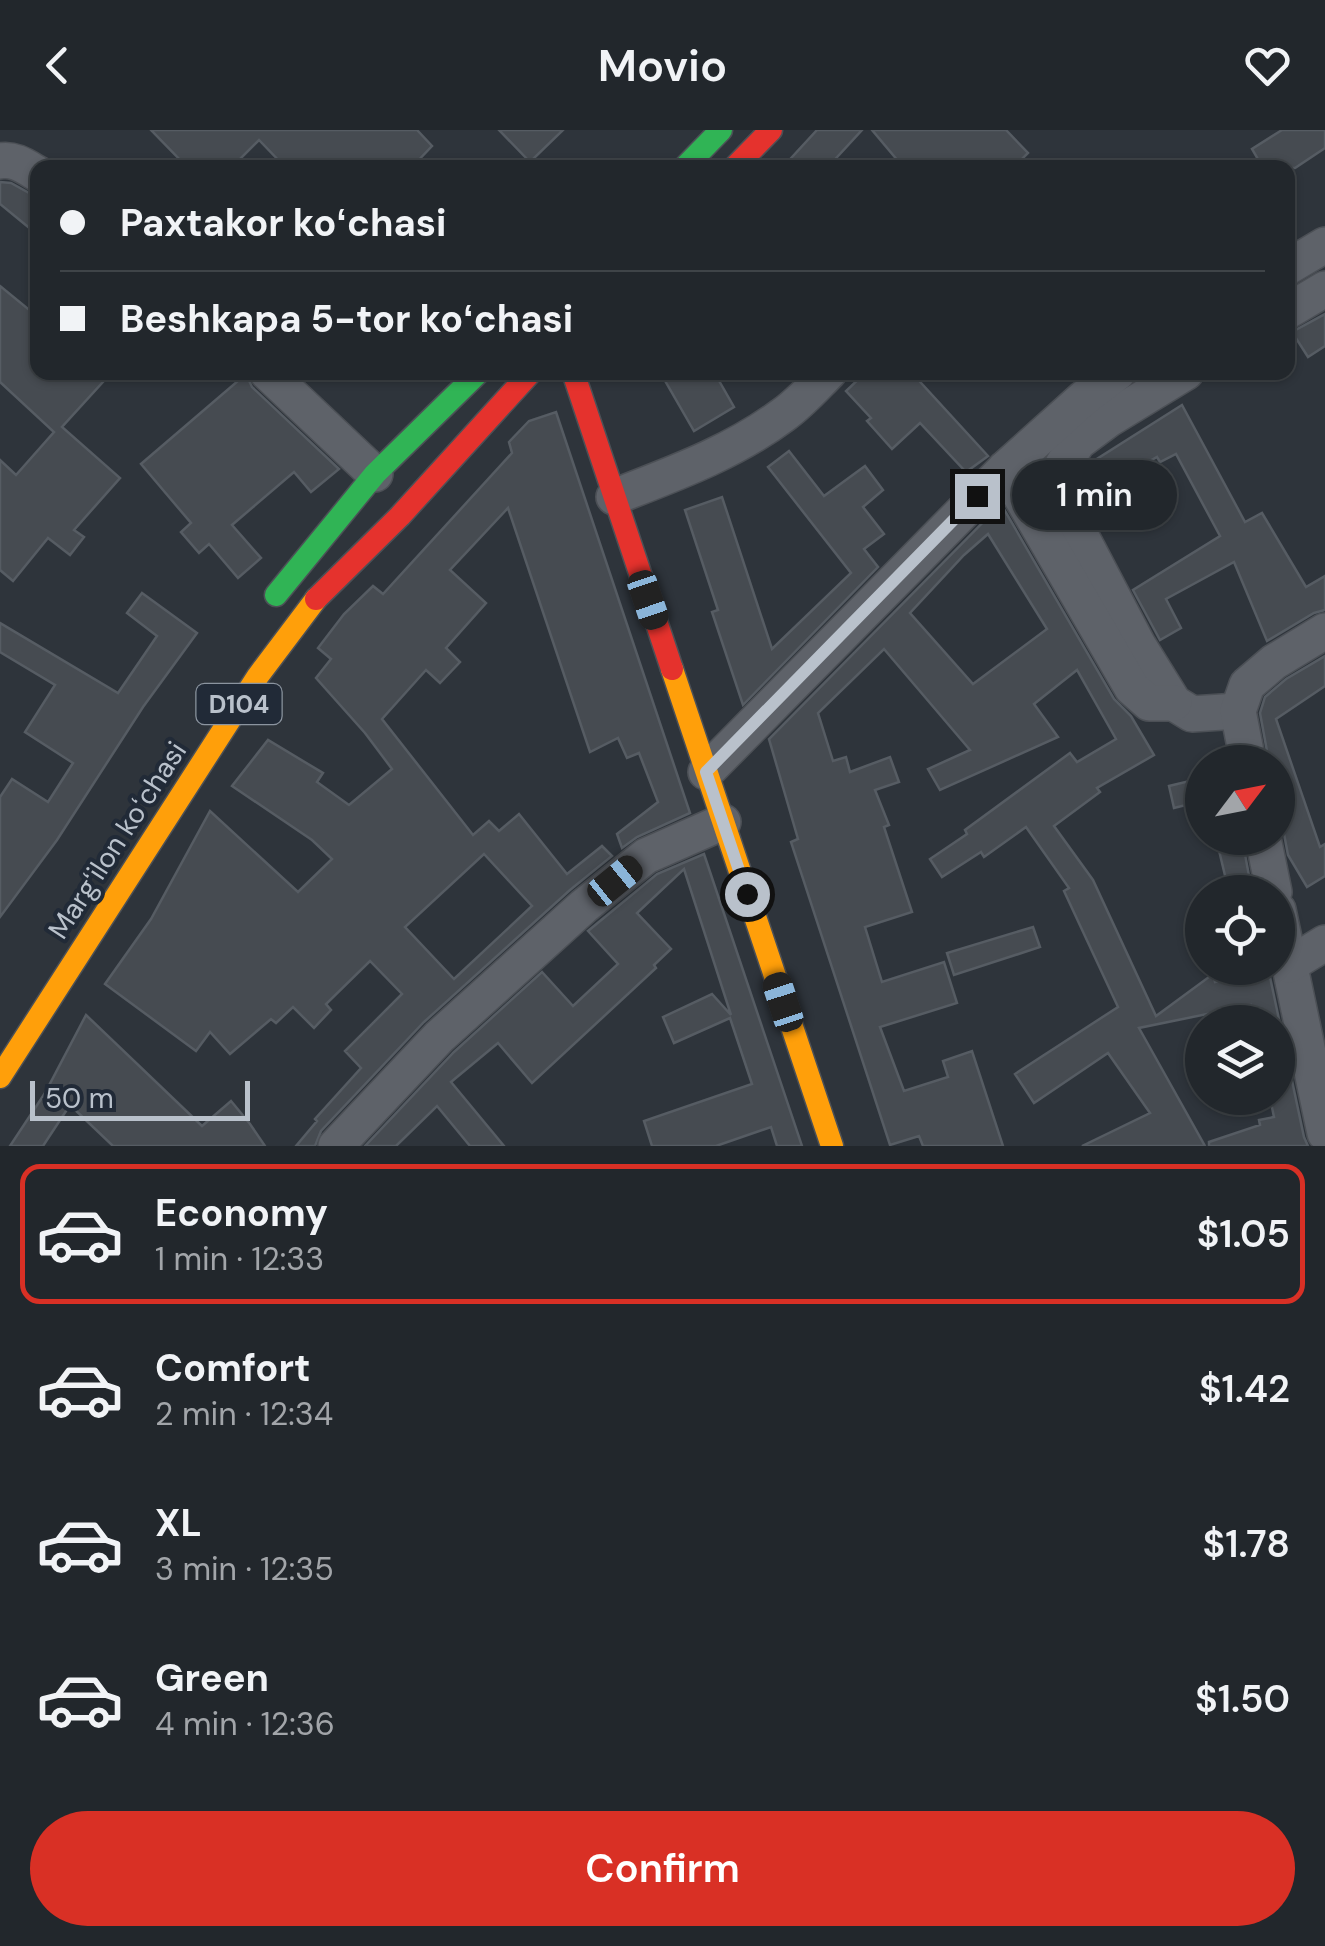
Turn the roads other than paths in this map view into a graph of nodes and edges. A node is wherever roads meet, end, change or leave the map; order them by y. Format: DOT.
graph roads {
  1 [pos="721,130"];
  2 [pos="771,130"];
  3 [pos="692,160"];
  4 [pos="742,160"];
  5 [pos="0,161"];
  6 [pos="30,170"];
  7 [pos="1325,245"];
  8 [pos="1295,262"];
  9 [pos="1325,289"];
  10 [pos="1295,308"];
  11 [pos="275,380"];
  12 [pos="471,380"];
  13 [pos="524,380"];
  14 [pos="576,380"];
  15 [pos="822,380"];
  16 [pos="1108,380"];
  17 [pos="1173,380"];
  18 [pos="1004,469"];
  19 [pos="375,474"];
  20 [pos="614,497"];
  21 [pos="266,607"];
  22 [pos="1325,631"];
  23 [pos="1174,704"];
  24 [pos="1238,711"];
  25 [pos="1245,745"];
  26 [pos="706,772"];
  27 [pos="723,822"];
  28 [pos="1325,943"];
  29 [pos="1295,961"];
  30 [pos="1293,985"];
  31 [pos="0,1077"];
  32 [pos="1325,1134"];
  33 [pos="336,1146"];
  34 [pos="832,1146"];
  1 -- 3 [label="main road"];
  2 -- 4 [label="main road"];
  5 -- 6 [label="street"];
  7 -- 8 [label="street"];
  9 -- 10 [label="street"];
  11 -- 19 [label="street"];
  12 -- 19 [label="main road"];
  13 -- 31 [label="main road, Margʻilon koʻchasi / D104"];
  14 -- 20 [label="main road"];
  15 -- 20 [label="street"];
  16 -- 18 [label="street"];
  17 -- 23 [label="street"];
  18 -- 23 [label="street"];
  18 -- 26 [label="street"];
  19 -- 21 [label="main road"];
  20 -- 26 [label="main road"];
  22 -- 24 [label="street"];
  23 -- 24 [label="street"];
  24 -- 25 [label="street"];
  26 -- 27 [label="main road"];
  27 -- 33 [label="street"];
  27 -- 34 [label="main road"];
  28 -- 29 [label="street"];
  30 -- 32 [label="street"];
}
